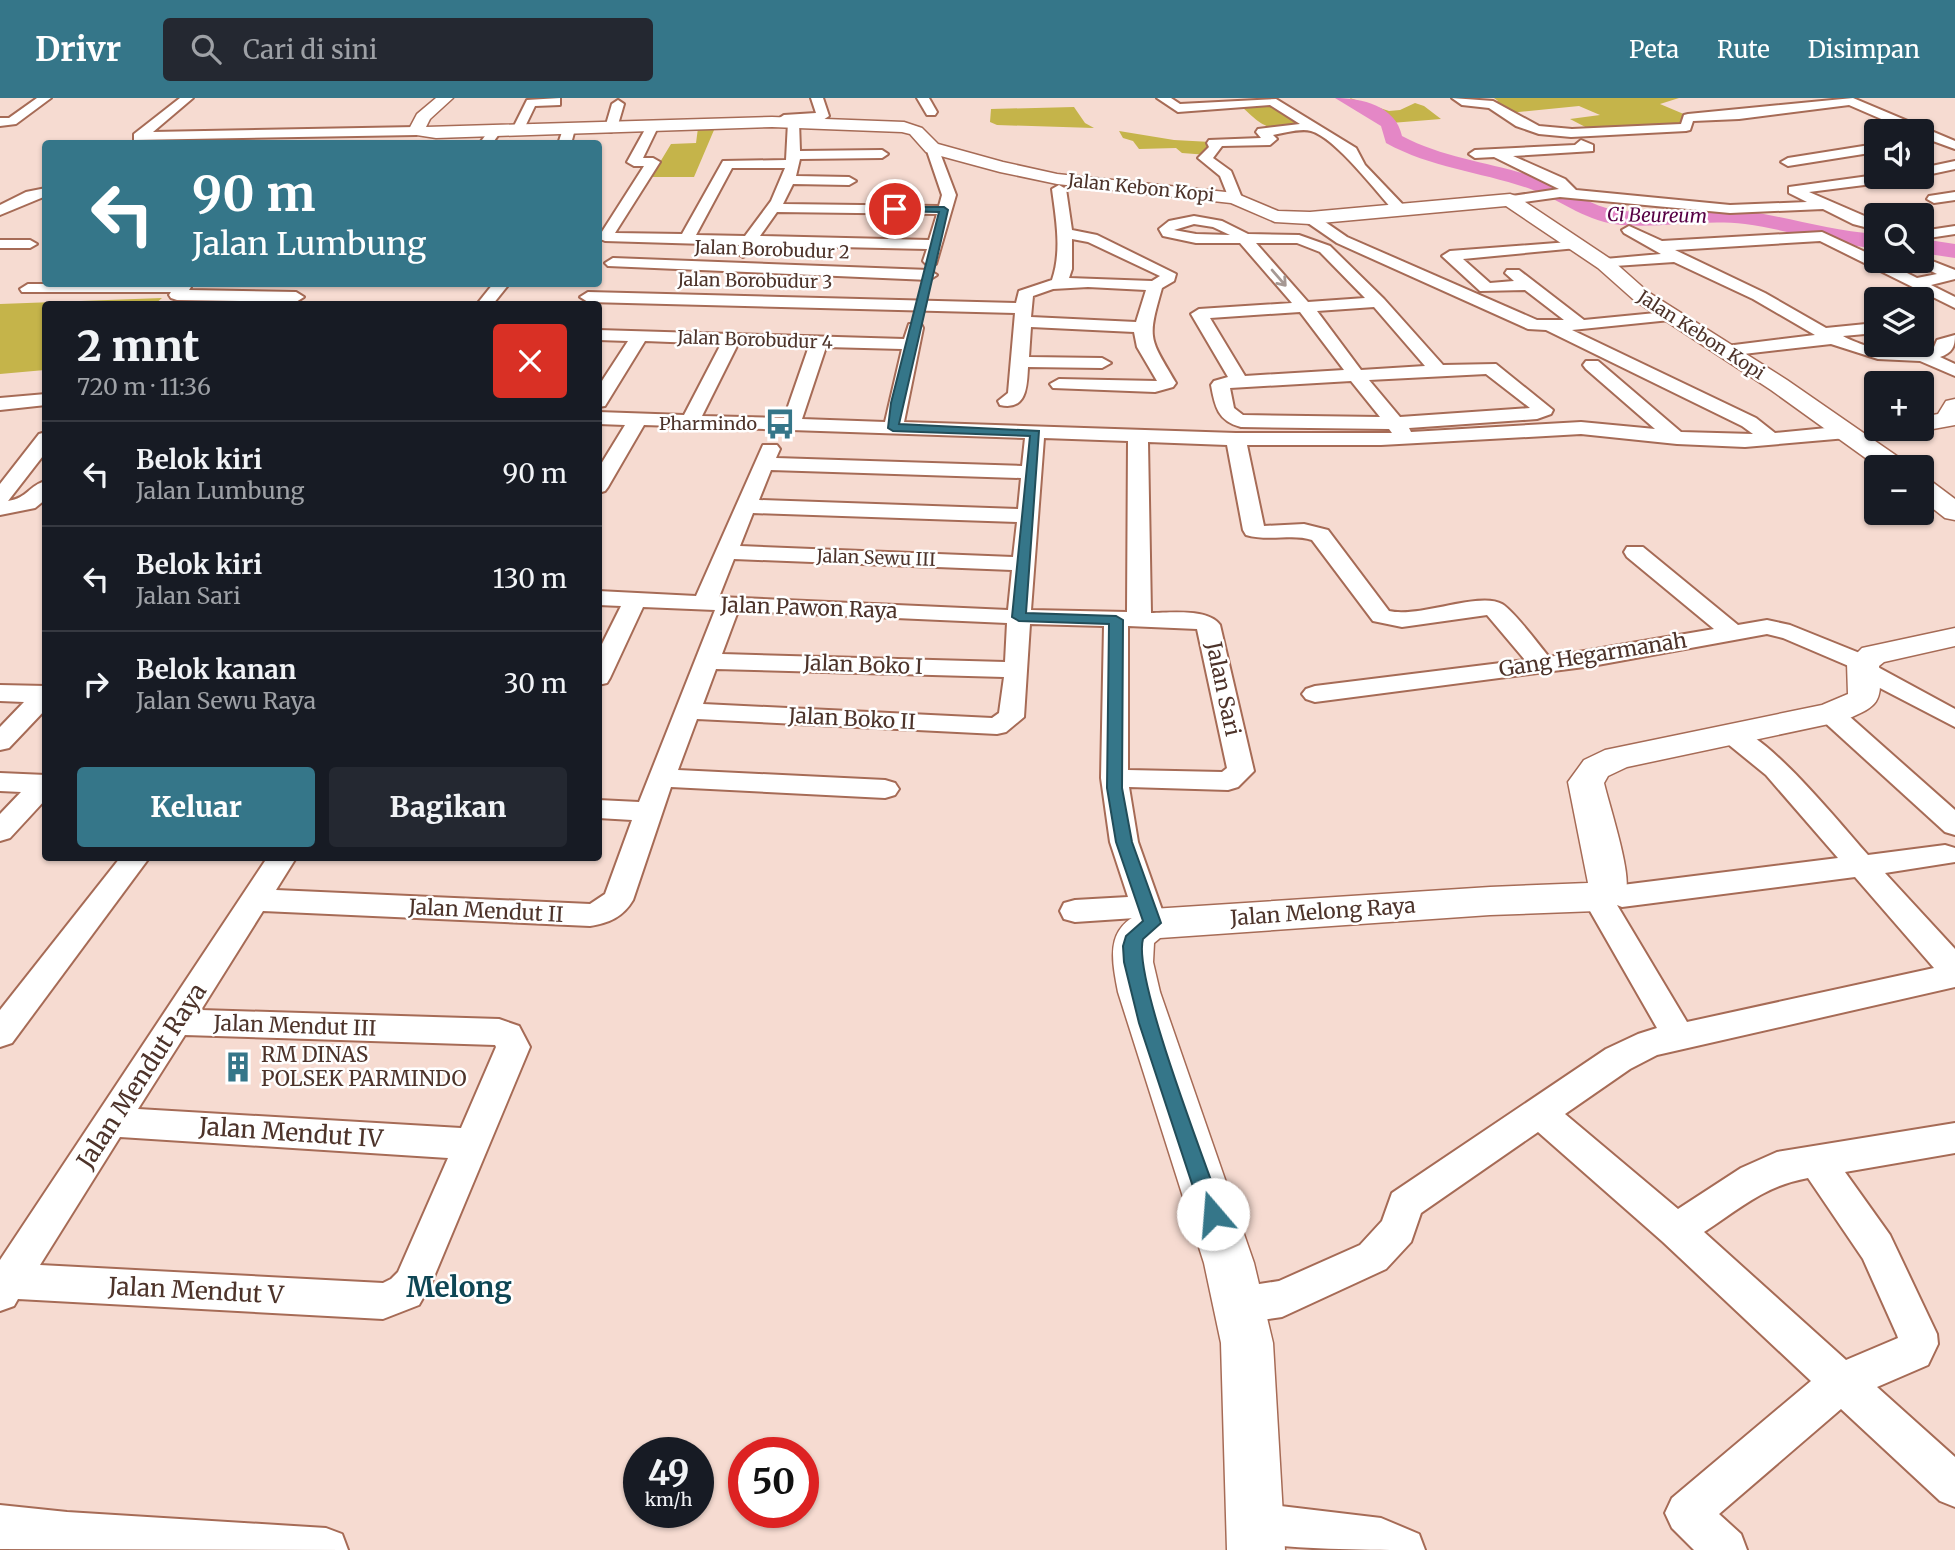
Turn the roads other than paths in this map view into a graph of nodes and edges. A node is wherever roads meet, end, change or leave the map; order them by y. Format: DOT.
graph roads {
  1 [pos="45,98"];
  2 [pos="187,98"];
  3 [pos="445,98"];
  4 [pos="554,98"];
  5 [pos="817,98"];
  6 [pos="923,98"];
  7 [pos="1163,98"];
  8 [pos="1458,98"];
  9 [pos="1271,99"];
  10 [pos="1857,100"];
  11 [pos="618,104"];
  12 [pos="931,112"];
  13 [pos="787,118"];
  14 [pos="1888,119"];
  15 [pos="0,122"];
  16 [pos="652,127"];
  17 [pos="1310,127"];
  18 [pos="611,128"];
  19 [pos="518,130"];
  20 [pos="417,131"];
  21 [pos="327,133"];
  22 [pos="1571,133"];
  23 [pos="566,136"];
  24 [pos="490,137"];
  25 [pos="136,140"];
  26 [pos="320,140"];
  27 [pos="407,140"];
  28 [pos="1828,141"];
  29 [pos="1934,143"];
  30 [pos="1955,145"];
  31 [pos="932,148"];
  32 [pos="1934,150"];
  33 [pos="1496,153"];
  34 [pos="792,154"];
  35 [pos="882,154"];
  36 [pos="1475,154"];
  37 [pos="1855,159"];
  38 [pos="1788,162"];
  39 [pos="1953,166"];
  40 [pos="1934,170"];
  41 [pos="787,180"];
  42 [pos="1864,180"];
  43 [pos="849,181"];
  44 [pos="42,193"];
  45 [pos="1561,194"];
  46 [pos="1079,197"];
  47 [pos="1235,198"];
  48 [pos="1510,200"];
  49 [pos="1825,205"];
  50 [pos="773,208"];
  51 [pos="944,210"];
  52 [pos="1401,210"];
  53 [pos="0,211"];
  54 [pos="1062,212"];
  55 [pos="1310,218"];
  56 [pos="1864,223"];
  57 [pos="760,226"];
  58 [pos="1076,226"];
  59 [pos="1629,230"];
  60 [pos="1955,230"];
  61 [pos="691,231"];
  62 [pos="1934,233"];
  63 [pos="628,237"];
  64 [pos="1237,239"];
  65 [pos="749,240"];
  66 [pos="0,244"];
  67 [pos="30,244"];
  68 [pos="1577,244"];
  69 [pos="935,245"];
  70 [pos="1659,246"];
  71 [pos="1526,250"];
  72 [pos="1490,253"];
  73 [pos="1681,260"];
  74 [pos="1727,260"];
  75 [pos="1605,264"];
  76 [pos="1934,267"];
  77 [pos="734,269"];
  78 [pos="1507,269"];
  79 [pos="929,275"];
  80 [pos="602,276"];
  81 [pos="1062,276"];
  82 [pos="1436,281"];
  83 [pos="602,283"];
  84 [pos="1916,283"];
  85 [pos="602,285"];
  86 [pos="1526,285"];
  87 [pos="1155,286"];
  88 [pos="106,287"];
  89 [pos="183,287"];
  90 [pos="307,287"];
  91 [pos="499,287"];
  92 [pos="1413,287"];
  93 [pos="28,289"];
  94 [pos="1470,296"];
  95 [pos="719,299"];
  96 [pos="291,301"];
  97 [pos="487,301"];
  98 [pos="1446,301"];
  99 [pos="1378,302"];
  100 [pos="1955,303"];
  101 [pos="1303,306"];
  102 [pos="921,307"];
  103 [pos="1280,307"];
  104 [pos="1023,314"];
  105 [pos="1670,315"];
  106 [pos="1515,316"];
  107 [pos="1497,320"];
  108 [pos="1581,325"];
  109 [pos="1142,327"];
  110 [pos="1297,327"];
  111 [pos="1550,327"];
  112 [pos="1864,330"];
  113 [pos="602,335"];
  114 [pos="1831,335"];
  115 [pos="639,337"];
  116 [pos="698,338"];
  117 [pos="732,340"];
  118 [pos="1955,340"];
  119 [pos="819,341"];
  120 [pos="911,344"];
  121 [pos="1726,351"];
  122 [pos="1864,351"];
  123 [pos="1934,352"];
  124 [pos="1321,356"];
  125 [pos="1925,357"];
  126 [pos="1021,362"];
  127 [pos="1101,363"];
  128 [pos="1592,365"];
  129 [pos="1437,369"];
  130 [pos="1955,371"];
  131 [pos="1349,379"];
  132 [pos="1240,382"];
  133 [pos="1059,384"];
  134 [pos="602,396"];
  135 [pos="42,399"];
  136 [pos="1007,401"];
  137 [pos="0,404"];
  138 [pos="1955,406"];
  139 [pos="602,418"];
  140 [pos="637,420"];
  141 [pos="690,421"];
  142 [pos="1934,422"];
  143 [pos="1394,423"];
  144 [pos="785,424"];
  145 [pos="893,428"];
  146 [pos="1864,430"];
  147 [pos="1376,431"];
  148 [pos="1847,432"];
  149 [pos="1035,433"];
  150 [pos="1138,436"];
  151 [pos="1408,438"];
  152 [pos="1677,438"];
  153 [pos="1236,439"];
  154 [pos="1773,440"];
  155 [pos="42,443"];
  156 [pos="1879,455"];
  157 [pos="764,464"];
  158 [pos="1032,471"];
  159 [pos="602,480"];
  160 [pos="42,491"];
  161 [pos="1934,496"];
  162 [pos="0,498"];
  163 [pos="746,506"];
  164 [pos="0,509"];
  165 [pos="1955,512"];
  166 [pos="1027,516"];
  167 [pos="728,552"];
  168 [pos="1635,552"];
  169 [pos="1024,564"];
  170 [pos="602,598"];
  171 [pos="635,600"];
  172 [pos="717,604"];
  173 [pos="1019,617"];
  174 [pos="1128,621"];
  175 [pos="1733,632"];
  176 [pos="1955,637"];
  177 [pos="708,661"];
  178 [pos="1542,664"];
  179 [pos="1863,666"];
  180 [pos="602,670"];
  181 [pos="1017,670"];
  182 [pos="0,693"];
  183 [pos="42,694"];
  184 [pos="1315,694"];
  185 [pos="42,697"];
  186 [pos="689,711"];
  187 [pos="1831,714"];
  188 [pos="1953,717"];
  189 [pos="1732,734"];
  190 [pos="0,741"];
  191 [pos="661,778"];
  192 [pos="1115,778"];
  193 [pos="0,782"];
  194 [pos="42,784"];
  195 [pos="42,787"];
  196 [pos="885,789"];
  197 [pos="602,809"];
  198 [pos="649,812"];
  199 [pos="1955,825"];
  200 [pos="0,831"];
  201 [pos="1945,855"];
  202 [pos="133,861"];
  203 [pos="280,861"];
  204 [pos="1863,864"];
  205 [pos="1601,894"];
  206 [pos="255,900"];
  207 [pos="1075,911"];
  208 [pos="1149,915"];
  209 [pos="1955,970"];
  210 [pos="1955,975"];
  211 [pos="176,1022"];
  212 [pos="0,1034"];
  213 [pos="1678,1036"];
  214 [pos="1539,1113"];
  215 [pos="113,1122"];
  216 [pos="1955,1138"];
  217 [pos="470,1144"];
  218 [pos="1816,1160"];
  219 [pos="1676,1230"];
  220 [pos="4,1287"];
  221 [pos="1240,1306"];
  222 [pos="1841,1382"];
  223 [pos="1955,1486"];
  224 [pos="0,1527"];
  225 [pos="1255,1538"];
  226 [pos="62,1542"];
  227 [pos="308,1549"];
  228 [pos="1403,1550"];
  229 [pos="1725,1550"];
  1 -- 15 [label="street"];
  2 -- 25 [label="street"];
  3 -- 20 [label="main road"];
  4 -- 19 [label="street"];
  5 -- 13 [label="street"];
  6 -- 12 [label="street"];
  7 -- 9 [label="street"];
  8 -- 22 [label="street"];
  9 -- 17 [label="street"];
  10 -- 14 [label="street"];
  10 -- 22 [label="street"];
  11 -- 18 [label="street"];
  13 -- 16 [label="main road, Jalan Kebon Kopi"];
  13 -- 31 [label="main road, Jalan Kebon Kopi"];
  13 -- 34 [label="street"];
  16 -- 18 [label="main road, Jalan Kebon Kopi"];
  16 -- 63 [label="street"];
  17 -- 47 [label="street"];
  17 -- 52 [label="street"];
  18 -- 23 [label="main road, Jalan Kebon Kopi"];
  19 -- 23 [label="main road, Jalan Kebon Kopi"];
  19 -- 24 [label="main road, Jalan Kebon Kopi"];
  20 -- 21 [label="street"];
  20 -- 24 [label="main road, Jalan Kebon Kopi"];
  20 -- 27 [label="street"];
  21 -- 25 [label="street"];
  21 -- 26 [label="street"];
  22 -- 33 [label="street"];
  28 -- 37 [label="street"];
  29 -- 30 [label="street"];
  31 -- 47 [label="main road, Jalan Kebon Kopi"];
  31 -- 51 [label="street"];
  32 -- 39 [label="street"];
  33 -- 36 [label="street"];
  33 -- 45 [label="street"];
  34 -- 35 [label="street"];
  34 -- 41 [label="street"];
  34 -- 61 [label="street"];
  37 -- 38 [label="street"];
  39 -- 40 [label="street"];
  41 -- 43 [label="street"];
  41 -- 50 [label="street"];
  42 -- 49 [label="street"];
  44 -- 53 [label="street"];
  45 -- 48 [label="street"];
  45 -- 49 [label="street"];
  46 -- 54 [label="street"];
  47 -- 55 [label="main road, Jalan Kebon Kopi"];
  48 -- 52 [label="main road, Jalan Kebon Kopi"];
  48 -- 68 [label="main road, Jalan Kebon Kopi"];
  49 -- 56 [label="street"];
  50 -- 51 [label="street"];
  50 -- 57 [label="street"];
  51 -- 69 [label="street"];
  52 -- 55 [label="main road, Jalan Kebon Kopi"];
  54 -- 58 [label="street"];
  54 -- 58 [label="street"];
  55 -- 82 [label="street"];
  57 -- 61 [label="street"];
  57 -- 65 [label="street"];
  58 -- 81 [label="street"];
  58 -- 87 [label="street"];
  59 -- 70 [label="street"];
  60 -- 62 [label="street"];
  61 -- 63 [label="street"];
  61 -- 65 [label="street"];
  63 -- 80 [label="street"];
  64 -- 99 [label="street"];
  64 -- 101 [label="street, one-way"];
  64 -- 103 [label="street"];
  65 -- 69 [label="street"];
  65 -- 77 [label="street"];
  66 -- 67 [label="street"];
  68 -- 71 [label="street"];
  68 -- 75 [label="main road, Jalan Kebon Kopi"];
  69 -- 79 [label="street"];
  70 -- 73 [label="street"];
  70 -- 84 [label="street"];
  71 -- 72 [label="street"];
  71 -- 78 [label="street"];
  72 -- 78 [label="street"];
  72 -- 86 [label="street"];
  73 -- 74 [label="street"];
  73 -- 75 [label="street"];
  73 -- 114 [label="street"];
  75 -- 105 [label="main road, Jalan Kebon Kopi"];
  76 -- 84 [label="street"];
  77 -- 79 [label="street, Jalan Borobudur 2"];
  77 -- 83 [label="street, Jalan Borobudur 2"];
  77 -- 95 [label="street"];
  78 -- 86 [label="street"];
  79 -- 102 [label="street"];
  81 -- 87 [label="street"];
  81 -- 104 [label="street"];
  82 -- 92 [label="street"];
  82 -- 94 [label="street"];
  84 -- 100 [label="street"];
  85 -- 95 [label="street, Jalan Borobudur 3"];
  86 -- 108 [label="street"];
  87 -- 109 [label="street"];
  88 -- 93 [label="street"];
  89 -- 96 [label="street"];
  90 -- 96 [label="street"];
  91 -- 97 [label="street"];
  94 -- 98 [label="street"];
  94 -- 106 [label="street"];
  95 -- 102 [label="street, Jalan Borobudur 3"];
  95 -- 116 [label="street"];
  99 -- 101 [label="street"];
  99 -- 129 [label="street"];
  101 -- 103 [label="street"];
  101 -- 131 [label="street"];
  102 -- 104 [label="street, Jalan Borobudur 3"];
  102 -- 120 [label="street"];
  103 -- 110 [label="street"];
  103 -- 132 [label="street"];
  104 -- 109 [label="street, Jalan Borobudur 3"];
  104 -- 126 [label="street"];
  105 -- 108 [label="street"];
  105 -- 121 [label="main road, Jalan Kebon Kopi"];
  106 -- 107 [label="street"];
  106 -- 111 [label="street"];
  108 -- 111 [label="street"];
  109 -- 133 [label="street"];
  111 -- 154 [label="street"];
  112 -- 114 [label="street"];
  113 -- 115 [label="street, Jalan Borobudur 4"];
  114 -- 121 [label="street"];
  114 -- 122 [label="street"];
  115 -- 116 [label="street, Jalan Borobudur 4"];
  115 -- 134 [label="street"];
  116 -- 117 [label="street, Jalan Borobudur 4"];
  117 -- 119 [label="street, Jalan Borobudur 4"];
  117 -- 141 [label="street"];
  118 -- 123 [label="street"];
  119 -- 120 [label="street, Jalan Borobudur 4"];
  119 -- 144 [label="street, Jalan Mendut II"];
  120 -- 145 [label="street"];
  121 -- 148 [label="main road, Jalan Kebon Kopi"];
  124 -- 131 [label="street"];
  125 -- 130 [label="street"];
  126 -- 127 [label="street"];
  126 -- 136 [label="street"];
  128 -- 152 [label="street"];
  129 -- 131 [label="street"];
  129 -- 143 [label="street"];
  131 -- 132 [label="street"];
  131 -- 143 [label="street"];
  131 -- 147 [label="street"];
  132 -- 147 [label="street"];
  135 -- 137 [label="street"];
  138 -- 142 [label="main road"];
  139 -- 140 [label="street"];
  140 -- 141 [label="street"];
  140 -- 159 [label="street"];
  141 -- 144 [label="street"];
  143 -- 147 [label="street"];
  143 -- 151 [label="street"];
  144 -- 145 [label="street"];
  144 -- 157 [label="street, Jalan Mendut II"];
  145 -- 149 [label="street"];
  146 -- 148 [label="main road"];
  147 -- 151 [label="street"];
  147 -- 153 [label="street"];
  148 -- 154 [label="street"];
  148 -- 156 [label="main road"];
  149 -- 150 [label="street"];
  149 -- 158 [label="street"];
  150 -- 153 [label="street"];
  150 -- 174 [label="street"];
  151 -- 152 [label="street"];
  152 -- 154 [label="street"];
  153 -- 178 [label="street"];
  155 -- 162 [label="street"];
  157 -- 158 [label="street"];
  157 -- 163 [label="street, Jalan Mendut II"];
  158 -- 166 [label="street"];
  160 -- 164 [label="street"];
  161 -- 165 [label="main road"];
  163 -- 166 [label="street"];
  163 -- 167 [label="street, Jalan Mendut II"];
  166 -- 169 [label="street"];
  167 -- 169 [label="street, Jalan Sewu III"];
  167 -- 172 [label="street, Jalan Mendut II"];
  168 -- 175 [label="street"];
  169 -- 173 [label="street"];
  170 -- 171 [label="street, Jalan Pawon Raya"];
  171 -- 172 [label="street, Jalan Pawon Raya"];
  171 -- 180 [label="street"];
  172 -- 173 [label="street, Jalan Pawon Raya"];
  172 -- 177 [label="street, Jalan Mendut II"];
  173 -- 174 [label="street, Jalan Sari"];
  173 -- 181 [label="street"];
  174 -- 192 [label="street"];
  174 -- 192 [label="street, Jalan Sari"];
  175 -- 178 [label="street, Gang Hegarmanah"];
  175 -- 179 [label="street, Gang Hegarmanah"];
  176 -- 179 [label="main road"];
  177 -- 181 [label="street, Jalan Boko I"];
  177 -- 186 [label="street, Jalan Mendut II"];
  178 -- 184 [label="street, Gang Hegarmanah"];
  179 -- 187 [label="main road"];
  179 -- 188 [label="street, Gang Hegarmanah"];
  181 -- 186 [label="street, Jalan Boko II"];
  182 -- 183 [label="street"];
  185 -- 190 [label="street"];
  186 -- 191 [label="street, Jalan Mendut II"];
  187 -- 189 [label="main road"];
  187 -- 199 [label="street"];
  189 -- 204 [label="street"];
  189 -- 205 [label="main road"];
  191 -- 196 [label="street"];
  191 -- 198 [label="street, Jalan Mendut II"];
  192 -- 208 [label="street"];
  193 -- 194 [label="street"];
  195 -- 200 [label="street"];
  197 -- 198 [label="street"];
  198 -- 206 [label="street, Jalan Mendut II"];
  201 -- 204 [label="street"];
  202 -- 212 [label="street"];
  203 -- 206 [label="street, Jalan Mendut Raya"];
  204 -- 205 [label="street"];
  204 -- 209 [label="street"];
  205 -- 208 [label="main road, Jalan Melong Raya"];
  205 -- 213 [label="street"];
  206 -- 211 [label="street, Jalan Mendut Raya"];
  207 -- 208 [label="street"];
  208 -- 221 [label="main road"];
  210 -- 213 [label="street"];
  211 -- 215 [label="street, Jalan Mendut Raya"];
  211 -- 217 [label="street, Jalan Mendut III"];
  213 -- 214 [label="street"];
  214 -- 219 [label="street"];
  214 -- 221 [label="street"];
  215 -- 217 [label="street, Jalan Mendut IV"];
  215 -- 220 [label="street, Jalan Mendut Raya"];
  216 -- 218 [label="street"];
  217 -- 220 [label="street, Jalan Mendut V"];
  218 -- 219 [label="street"];
  218 -- 222 [label="street"];
  219 -- 222 [label="street"];
  221 -- 225 [label="main road"];
  222 -- 223 [label="street"];
  222 -- 229 [label="street"];
  224 -- 226 [label="street"];
  225 -- 228 [label="street"];
  226 -- 227 [label="street"];
}
